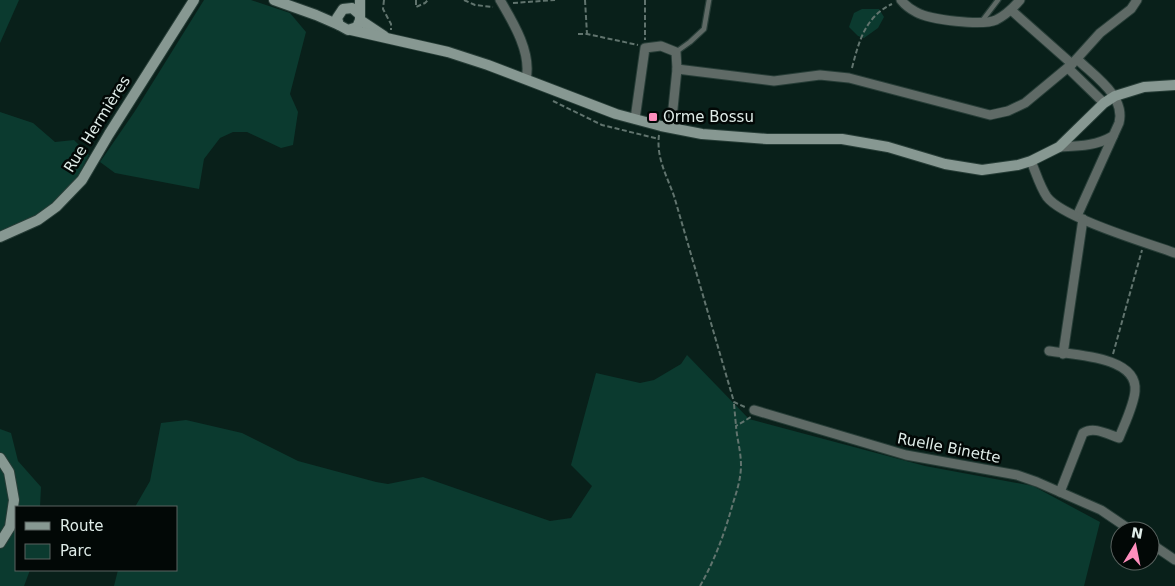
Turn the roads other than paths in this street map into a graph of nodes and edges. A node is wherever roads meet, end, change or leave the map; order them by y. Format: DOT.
graph roads {
  1 [pos="194,0"];
  2 [pos="274,0"];
  3 [pos="360,0"];
  4 [pos="709,0"];
  5 [pos="998,0"];
  6 [pos="1020,0"];
  7 [pos="1137,0"];
  8 [pos="897,2"];
  9 [pos="502,3"];
  10 [pos="346,6"];
  11 [pos="1011,10"];
  12 [pos="316,14"];
  13 [pos="360,17"];
  14 [pos="980,23"];
  15 [pos="339,25"];
  16 [pos="351,30"];
  17 [pos="389,40"];
  18 [pos="676,52"];
  19 [pos="1072,64"];
  20 [pos="677,68"];
  21 [pos="526,79"];
  22 [pos="1175,84"];
  23 [pos="1115,96"];
  24 [pos="1104,103"];
  25 [pos="635,119"];
  26 [pos="666,127"];
  27 [pos="1114,136"];
  28 [pos="1059,146"];
  29 [pos="1031,162"];
  30 [pos="1080,218"];
  31 [pos="0,237"];
  32 [pos="1175,253"];
  33 [pos="1050,352"];
  34 [pos="1063,354"];
  35 [pos="754,410"];
  36 [pos="0,458"];
  37 [pos="1060,492"];
  38 [pos="1117,521"];
  39 [pos="0,543"];
  40 [pos="1160,550"];
  41 [pos="1175,560"];
  1 -- 31 [label="main road, Rue Hermières"];
  2 -- 12 [label="main road"];
  3 -- 13 [label="main road"];
  4 -- 18 [label="lane"];
  5 -- 14 [label="lane"];
  6 -- 11 [label="street"];
  7 -- 19 [label="street"];
  8 -- 14 [label="street"];
  9 -- 21 [label="street"];
  10 -- 12 [label="main road"];
  10 -- 13 [label="main road"];
  10 -- 15 [label="main road"];
  11 -- 14 [label="street"];
  11 -- 19 [label="street"];
  12 -- 15 [label="main road"];
  13 -- 16 [label="main road"];
  13 -- 17 [label="main road"];
  15 -- 16 [label="main road"];
  16 -- 17 [label="main road"];
  17 -- 21 [label="main road"];
  18 -- 20 [label="street"];
  18 -- 25 [label="street"];
  19 -- 20 [label="street"];
  19 -- 23 [label="street"];
  19 -- 24 [label="street"];
  20 -- 26 [label="street"];
  21 -- 25 [label="main road"];
  22 -- 23 [label="main road"];
  23 -- 24 [label="main road"];
  23 -- 27 [label="street"];
  24 -- 28 [label="main road"];
  25 -- 26 [label="main road"];
  26 -- 29 [label="main road"];
  27 -- 28 [label="street"];
  27 -- 30 [label="street"];
  28 -- 29 [label="main road"];
  29 -- 30 [label="street"];
  30 -- 32 [label="street"];
  30 -- 34 [label="street"];
  33 -- 34 [label="street"];
  34 -- 37 [label="street"];
  35 -- 37 [label="street, Ruelle Binette"];
  36 -- 39 [label="main road"];
  37 -- 38 [label="street, Ruelle Binette"];
  40 -- 41 [label="street"];
}
